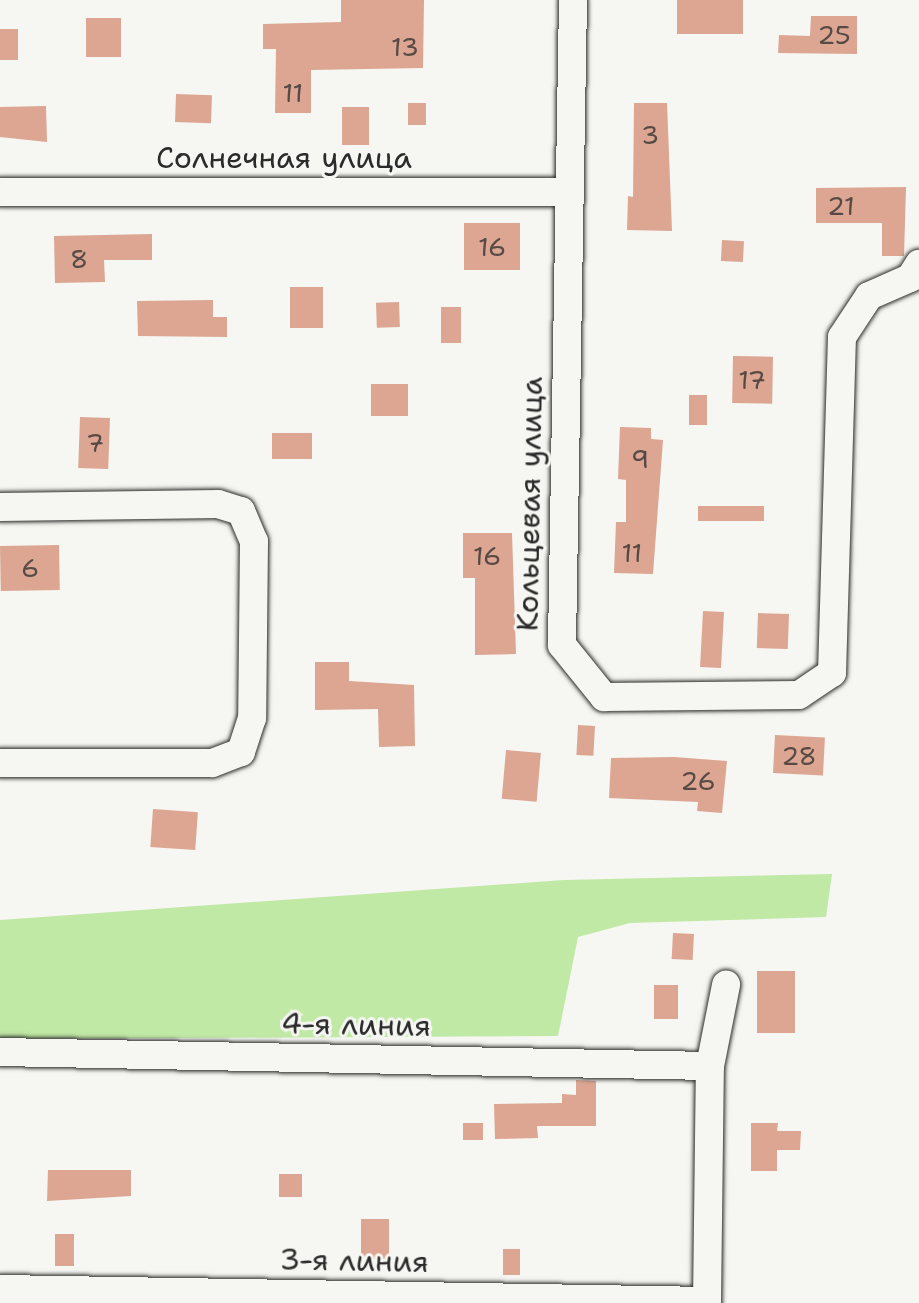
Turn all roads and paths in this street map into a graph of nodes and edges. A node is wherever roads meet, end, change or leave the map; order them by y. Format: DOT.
graph roads {
  1 [pos="573,0"];
  2 [pos="0,192"];
  3 [pos="568,192"];
  4 [pos="919,264"];
  5 [pos="0,507"];
  6 [pos="0,763"];
  7 [pos="726,985"];
  8 [pos="0,1052"];
  9 [pos="710,1066"];
  10 [pos="0,1289"];
  11 [pos="707,1302"];
  1 -- 3 [label="street, Кольцевая улица"];
  2 -- 3 [label="street, Солнечная улица"];
  3 -- 4 [label="street, Кольцевая улица"];
  5 -- 6 [label="street"];
  7 -- 9 [label="street"];
  8 -- 9 [label="street, 4-я линия"];
  9 -- 11 [label="street"];
  10 -- 11 [label="street, 3-я линия"];
}
